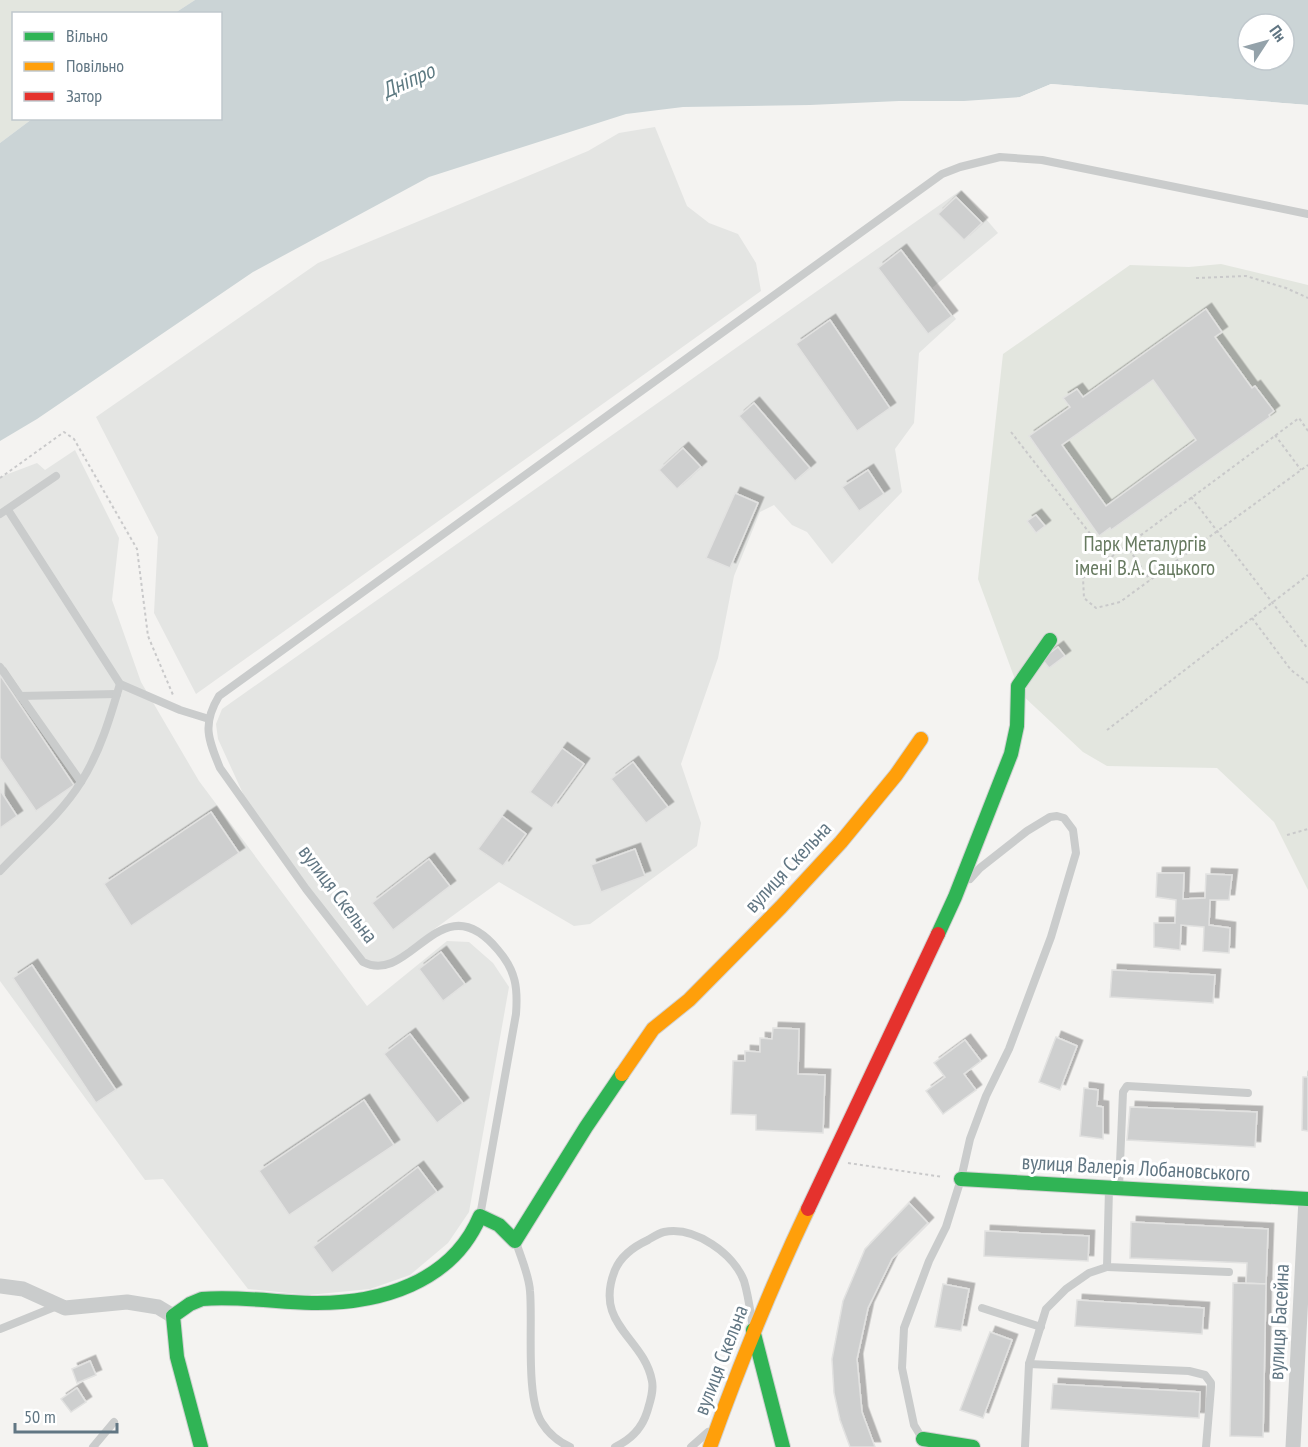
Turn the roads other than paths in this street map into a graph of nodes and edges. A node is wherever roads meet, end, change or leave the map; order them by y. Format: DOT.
graph roads {
  1 [pos="1308,214"];
  2 [pos="56,476"];
  3 [pos="4,512"];
  4 [pos="1050,640"];
  5 [pos="0,667"];
  6 [pos="120,684"];
  7 [pos="117,694"];
  8 [pos="20,696"];
  9 [pos="209,719"];
  10 [pos="921,739"];
  11 [pos="81,783"];
  12 [pos="0,871"];
  13 [pos="955,897"];
  14 [pos="1248,1092"];
  15 [pos="961,1179"];
  16 [pos="1114,1188"];
  17 [pos="1307,1199"];
  18 [pos="480,1216"];
  19 [pos="515,1241"];
  20 [pos="1107,1266"];
  21 [pos="1229,1272"];
  22 [pos="0,1286"];
  23 [pos="58,1306"];
  24 [pos="982,1308"];
  25 [pos="173,1316"];
  26 [pos="1041,1327"];
  27 [pos="0,1329"];
  28 [pos="753,1330"];
  29 [pos="1029,1364"];
  30 [pos="719,1421"];
  31 [pos="114,1422"];
  32 [pos="923,1439"];
  33 [pos="628,1444"];
  34 [pos="93,1447"];
  35 [pos="201,1447"];
  36 [pos="570,1447"];
  37 [pos="615,1447"];
  38 [pos="691,1447"];
  39 [pos="710,1447"];
  40 [pos="783,1447"];
  41 [pos="973,1447"];
  42 [pos="1025,1447"];
  43 [pos="1206,1447"];
  44 [pos="1293,1447"];
  1 -- 9 [label="lane, вулиця Скельна"];
  2 -- 3 [label="lane"];
  3 -- 6 [label="lane"];
  4 -- 13 [label="street, вулиця Скельна"];
  5 -- 8 [label="lane"];
  6 -- 7 [label="lane"];
  6 -- 9 [label="lane"];
  7 -- 8 [label="lane"];
  7 -- 11 [label="lane"];
  8 -- 11 [label="lane"];
  9 -- 18 [label="lane, вулиця Скельна"];
  10 -- 19 [label="street, вулиця Скельна"];
  11 -- 12 [label="lane"];
  13 -- 15 [label="lane"];
  13 -- 28 [label="street, вулиця Скельна"];
  14 -- 16 [label="lane"];
  15 -- 16 [label="street, вулиця Валерія Лобановського"];
  15 -- 32 [label="lane"];
  16 -- 17 [label="street, вулиця Валерія Лобановського"];
  16 -- 20 [label="lane"];
  17 -- 44 [label="street, вулиця Басейна"];
  18 -- 19 [label="street"];
  18 -- 25 [label="street, вулиця Скельна"];
  19 -- 36 [label="lane"];
  20 -- 21 [label="lane"];
  20 -- 26 [label="lane"];
  22 -- 23 [label="street"];
  23 -- 25 [label="street"];
  23 -- 27 [label="lane"];
  24 -- 26 [label="lane"];
  25 -- 35 [label="street"];
  26 -- 29 [label="lane"];
  28 -- 30 [label="street, вулиця Скельна"];
  28 -- 33 [label="lane"];
  28 -- 40 [label="street"];
  29 -- 42 [label="lane"];
  29 -- 43 [label="lane"];
  30 -- 38 [label="lane"];
  30 -- 39 [label="street, вулиця Скельна"];
  31 -- 34 [label="lane"];
  32 -- 41 [label="street"];
  33 -- 37 [label="lane"];
}
